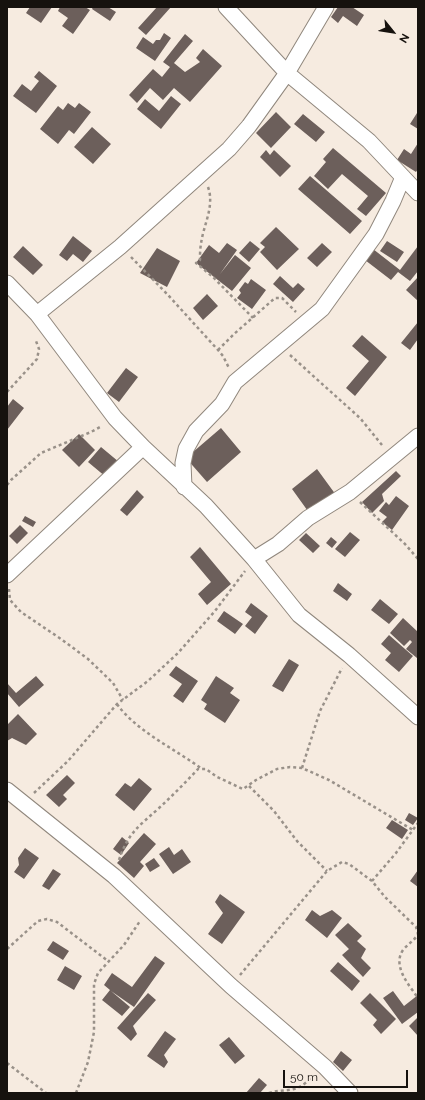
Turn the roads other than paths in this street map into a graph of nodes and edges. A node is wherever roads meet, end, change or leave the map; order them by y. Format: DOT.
graph roads {
  1 [pos="226,7"];
  2 [pos="326,7"];
  3 [pos="287,73"];
  4 [pos="403,178"];
  5 [pos="418,193"];
  6 [pos="7,283"];
  7 [pos="37,314"];
  8 [pos="418,436"];
  9 [pos="143,447"];
  10 [pos="184,487"];
  11 [pos="254,559"];
  12 [pos="9,574"];
  13 [pos="418,717"];
  14 [pos="7,790"];
  15 [pos="350,1093"];
  1 -- 3 [label="street"];
  2 -- 3 [label="street"];
  3 -- 4 [label="street"];
  3 -- 7 [label="street"];
  4 -- 5 [label="street"];
  4 -- 10 [label="street"];
  6 -- 7 [label="street"];
  7 -- 9 [label="street"];
  8 -- 11 [label="street"];
  9 -- 10 [label="street"];
  9 -- 12 [label="street"];
  10 -- 11 [label="street"];
  11 -- 13 [label="street"];
  14 -- 15 [label="street"];
}
